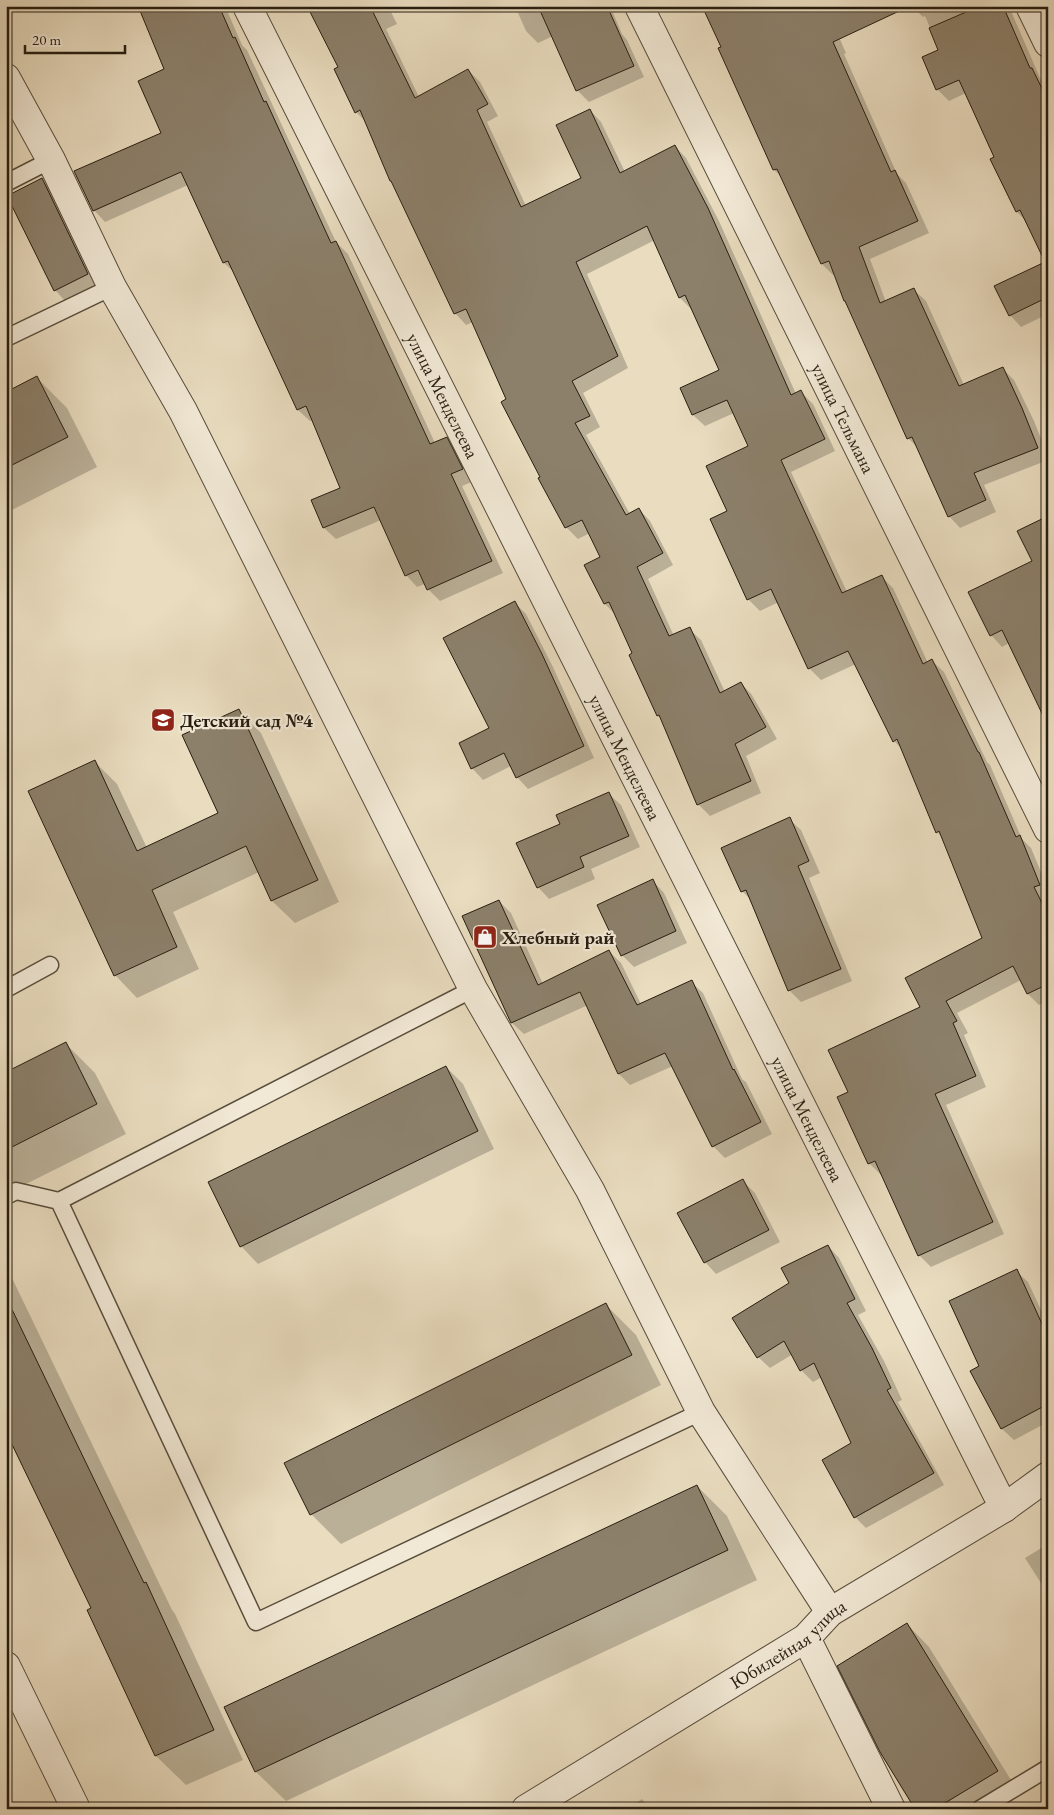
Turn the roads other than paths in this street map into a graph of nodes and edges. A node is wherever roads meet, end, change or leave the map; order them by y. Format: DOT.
graph roads {
  1 [pos="247,6"];
  2 [pos="639,6"];
  3 [pos="1030,6"];
  4 [pos="1048,43"];
  5 [pos="6,78"];
  6 [pos="51,160"];
  7 [pos="6,183"];
  8 [pos="112,288"];
  9 [pos="6,338"];
  10 [pos="1048,829"];
  11 [pos="50,965"];
  12 [pos="6,989"];
  13 [pos="473,989"];
  14 [pos="6,1196"];
  15 [pos="60,1201"];
  16 [pos="701,1412"];
  17 [pos="1048,1476"];
  18 [pos="1004,1508"];
  19 [pos="830,1612"];
  20 [pos="806,1638"];
  21 [pos="6,1666"];
  22 [pos="1048,1768"];
  23 [pos="76,1809"];
  24 [pos="526,1809"];
  25 [pos="891,1809"];
  26 [pos="980,1809"];
  1 -- 18 [label="street, улица Менделеева"];
  2 -- 10 [label="street, улица Тельмана"];
  3 -- 4 [label="street"];
  5 -- 6 [label="street"];
  6 -- 7 [label="lane"];
  6 -- 8 [label="street"];
  8 -- 9 [label="lane"];
  8 -- 13 [label="street"];
  11 -- 12 [label="lane"];
  13 -- 15 [label="lane"];
  13 -- 16 [label="street"];
  14 -- 15 [label="lane"];
  15 -- 16 [label="lane"];
  16 -- 19 [label="street"];
  17 -- 18 [label="street, Юбилейная улица"];
  18 -- 19 [label="street, Юбилейная улица"];
  19 -- 20 [label="street, Юбилейная улица"];
  20 -- 24 [label="street, Юбилейная улица"];
  20 -- 25 [label="street"];
  21 -- 23 [label="street"];
  22 -- 26 [label="lane"];
}
